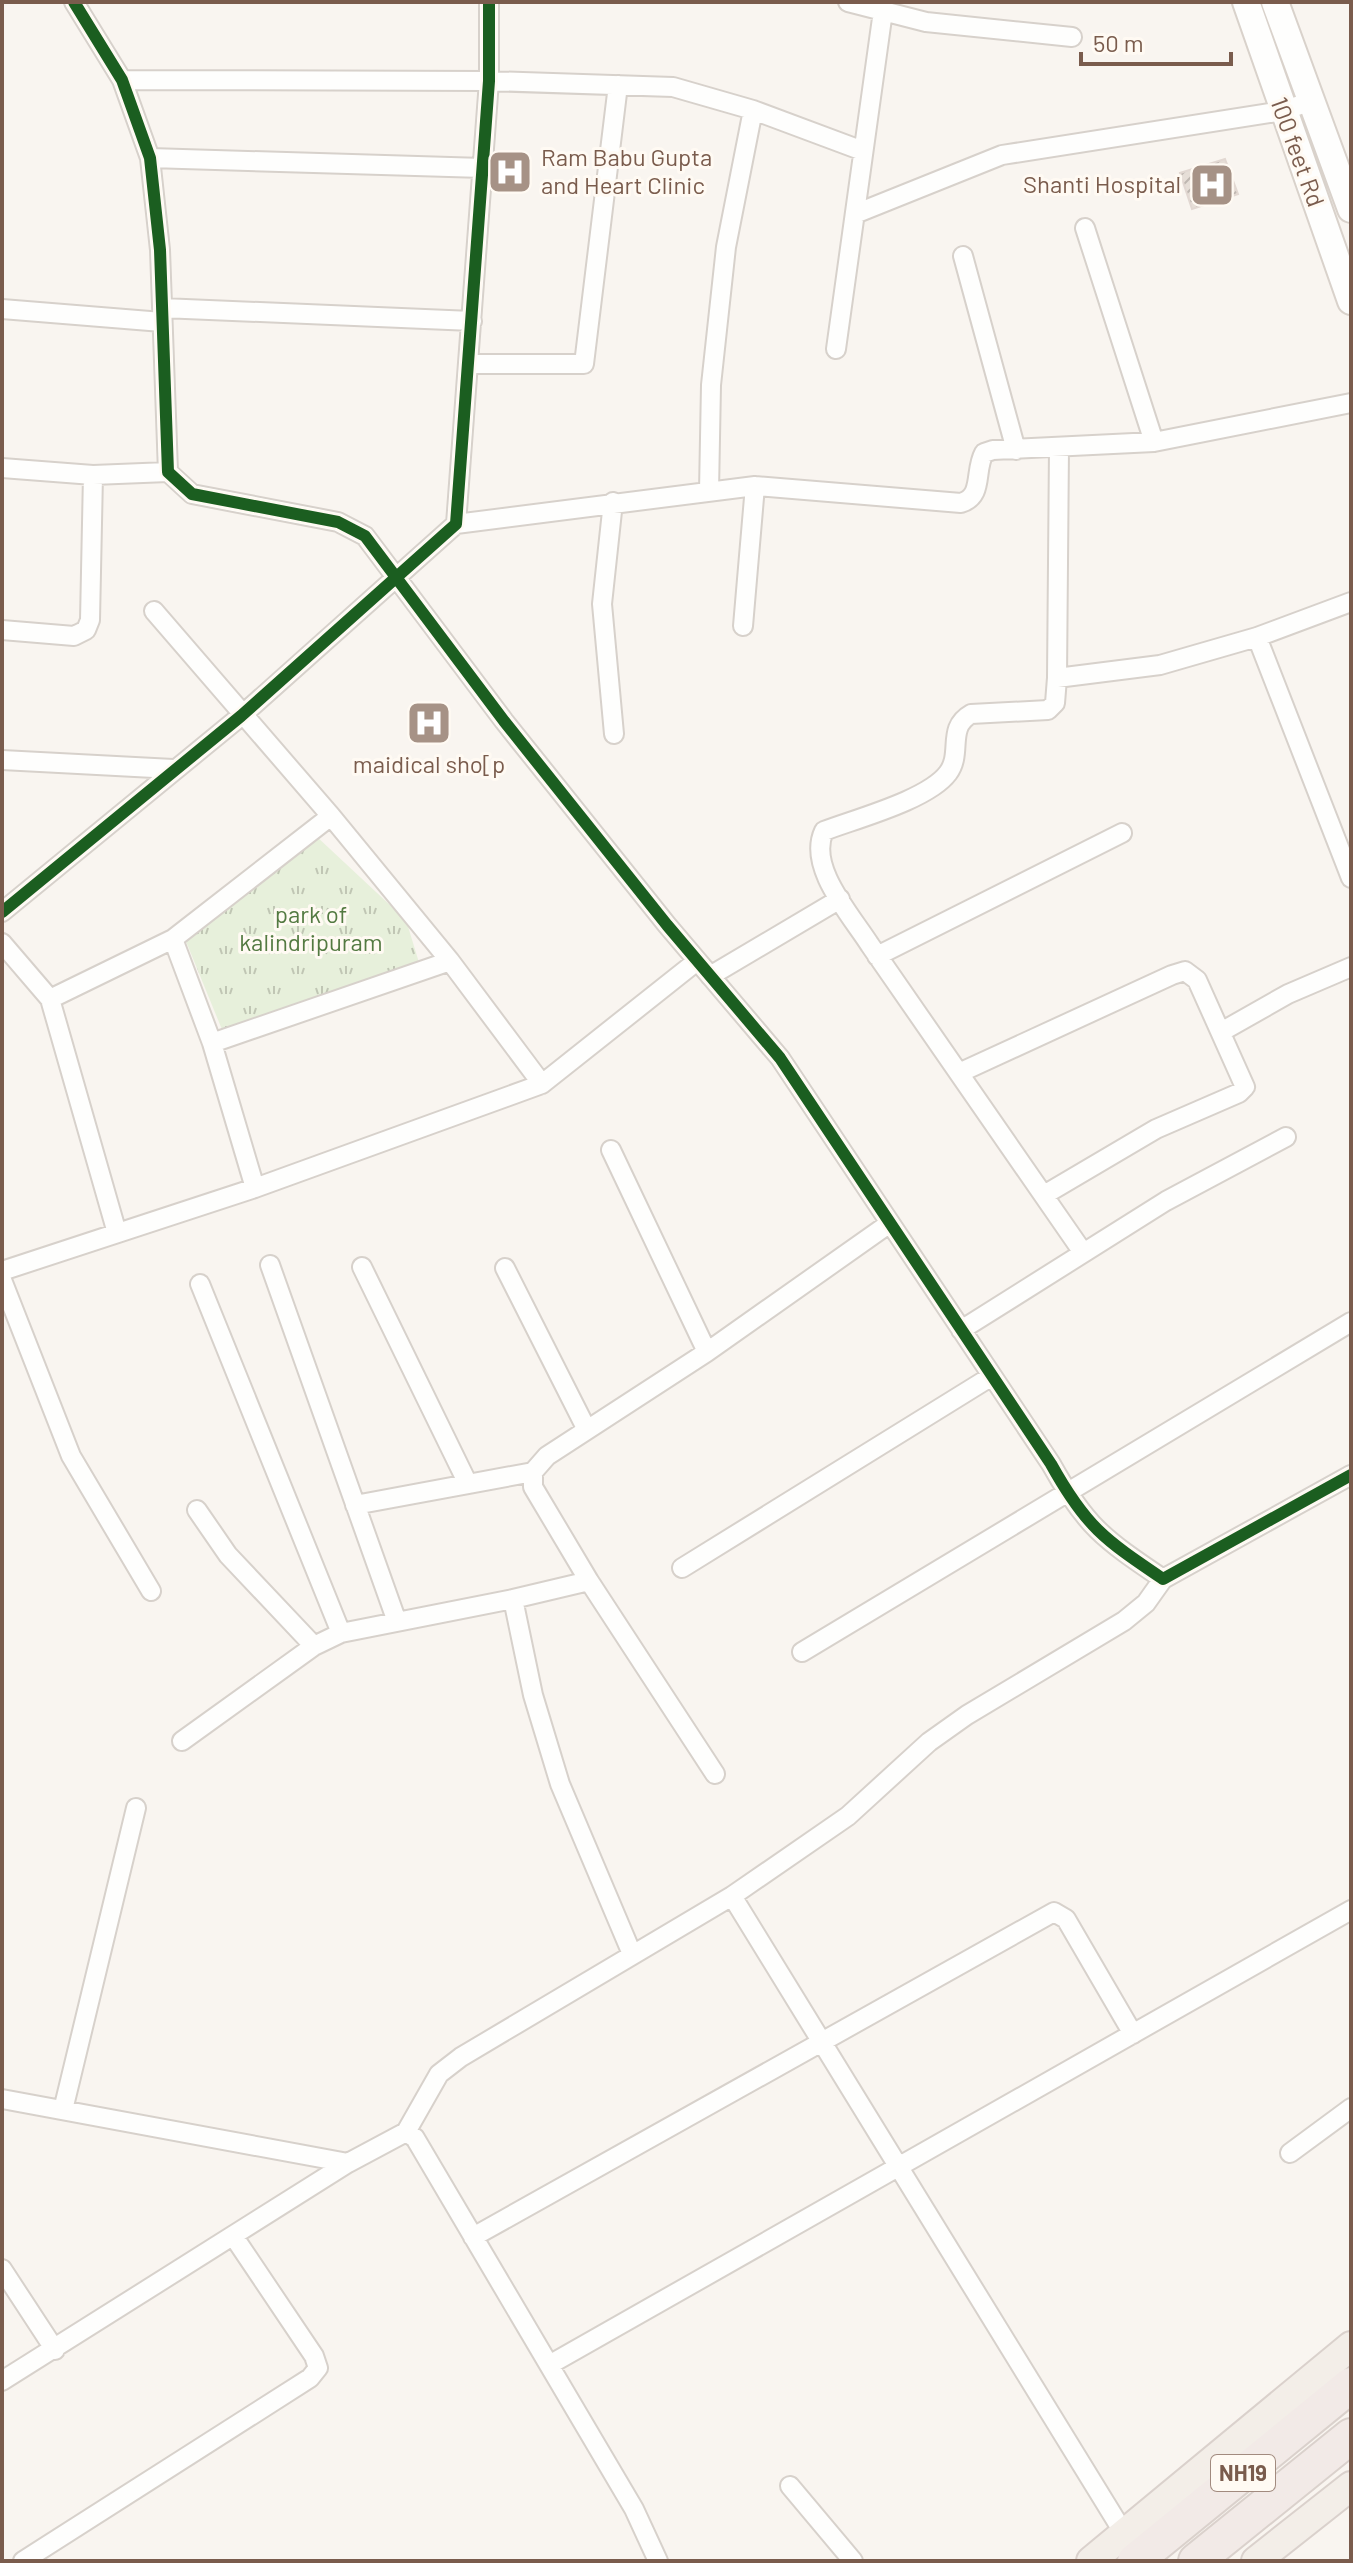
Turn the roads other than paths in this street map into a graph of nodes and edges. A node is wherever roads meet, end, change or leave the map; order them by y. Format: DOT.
graph roads {
  1 [pos="74,2"];
  2 [pos="489,2"];
  3 [pos="848,2"];
  4 [pos="1246,2"];
  5 [pos="1275,2"];
  6 [pos="883,11"];
  7 [pos="1072,37"];
  8 [pos="122,80"];
  9 [pos="489,81"];
  10 [pos="618,85"];
  11 [pos="1311,101"];
  12 [pos="753,110"];
  13 [pos="1283,111"];
  14 [pos="863,151"];
  15 [pos="150,158"];
  16 [pos="483,168"];
  17 [pos="1351,209"];
  18 [pos="855,214"];
  19 [pos="1085,228"];
  20 [pos="963,256"];
  21 [pos="1351,301"];
  22 [pos="2,309"];
  23 [pos="162,315"];
  24 [pos="472,321"];
  25 [pos="836,349"];
  26 [pos="469,364"];
  27 [pos="1351,403"];
  28 [pos="1154,442"];
  29 [pos="1059,448"];
  30 [pos="1016,450"];
  31 [pos="2,468"];
  32 [pos="168,472"];
  33 [pos="93,475"];
  34 [pos="755,486"];
  35 [pos="709,491"];
  36 [pos="613,502"];
  37 [pos="456,524"];
  38 [pos="396,577"];
  39 [pos="1351,602"];
  40 [pos="154,611"];
  41 [pos="743,626"];
  42 [pos="2,630"];
  43 [pos="1257,637"];
  44 [pos="1057,678"];
  45 [pos="241,716"];
  46 [pos="614,734"];
  47 [pos="2,760"];
  48 [pos="173,769"];
  49 [pos="331,816"];
  50 [pos="1122,833"];
  51 [pos="1351,878"];
  52 [pos="840,899"];
  53 [pos="2,912"];
  54 [pos="173,939"];
  55 [pos="2,943"];
  56 [pos="877,956"];
  57 [pos="450,961"];
  58 [pos="697,961"];
  59 [pos="1351,967"];
  60 [pos="710,976"];
  61 [pos="50,999"];
  62 [pos="1221,1032"];
  63 [pos="212,1043"];
  64 [pos="959,1073"];
  65 [pos="542,1084"];
  66 [pos="1286,1137"];
  67 [pos="611,1150"];
  68 [pos="255,1188"];
  69 [pos="1044,1195"];
  70 [pos="890,1223"];
  71 [pos="117,1233"];
  72 [pos="1082,1251"];
  73 [pos="270,1265"];
  74 [pos="362,1267"];
  75 [pos="505,1268"];
  76 [pos="2,1271"];
  77 [pos="2,1280"];
  78 [pos="200,1284"];
  79 [pos="1351,1322"];
  80 [pos="961,1330"];
  81 [pos="707,1352"];
  82 [pos="992,1376"];
  83 [pos="587,1430"];
  84 [pos="533,1472"];
  85 [pos="1351,1475"];
  86 [pos="468,1484"];
  87 [pos="1067,1492"];
  88 [pos="355,1505"];
  89 [pos="197,1510"];
  90 [pos="682,1568"];
  91 [pos="1163,1579"];
  92 [pos="589,1581"];
  93 [pos="151,1591"];
  94 [pos="513,1599"];
  95 [pos="396,1619"];
  96 [pos="341,1633"];
  97 [pos="314,1646"];
  98 [pos="802,1652"];
  99 [pos="182,1741"];
  100 [pos="715,1774"];
  101 [pos="136,1808"];
  102 [pos="732,1896"];
  103 [pos="1351,1910"];
  104 [pos="632,1954"];
  105 [pos="1133,2034"];
  106 [pos="824,2044"];
  107 [pos="2,2099"];
  108 [pos="1351,2108"];
  109 [pos="63,2110"];
  110 [pos="406,2132"];
  111 [pos="1290,2153"];
  112 [pos="348,2163"];
  113 [pos="896,2168"];
  114 [pos="234,2237"];
  115 [pos="473,2237"];
  116 [pos="2,2269"];
  117 [pos="1351,2346"];
  118 [pos="55,2350"];
  119 [pos="549,2365"];
  120 [pos="2,2381"];
  121 [pos="1351,2385"];
  122 [pos="1351,2436"];
  123 [pos="790,2486"];
  124 [pos="1351,2486"];
  125 [pos="1130,2548"];
  126 [pos="32,2559"];
  127 [pos="658,2561"];
  128 [pos="853,2561"];
  129 [pos="1091,2561"];
  130 [pos="1196,2561"];
  131 [pos="1256,2561"];
  1 -- 8 [label="street"];
  2 -- 9 [label="street"];
  3 -- 6 [label="street"];
  4 -- 13 [label="main road, 100 feet Rd"];
  5 -- 11 [label="main road"];
  6 -- 7 [label="street"];
  6 -- 14 [label="street"];
  8 -- 9 [label="street"];
  8 -- 15 [label="street"];
  9 -- 10 [label="street"];
  9 -- 16 [label="street"];
  10 -- 12 [label="street"];
  10 -- 26 [label="street"];
  11 -- 13 [label="street"];
  11 -- 17 [label="main road"];
  12 -- 14 [label="street"];
  12 -- 35 [label="street"];
  13 -- 18 [label="street"];
  13 -- 21 [label="main road, 100 feet Rd"];
  14 -- 18 [label="street"];
  15 -- 16 [label="street"];
  15 -- 23 [label="street"];
  16 -- 24 [label="street"];
  18 -- 25 [label="street"];
  19 -- 28 [label="street"];
  20 -- 30 [label="street"];
  22 -- 23 [label="street"];
  23 -- 24 [label="street"];
  23 -- 32 [label="street"];
  24 -- 26 [label="street"];
  26 -- 37 [label="street"];
  27 -- 28 [label="street"];
  28 -- 29 [label="street"];
  29 -- 30 [label="street"];
  29 -- 44 [label="street"];
  30 -- 34 [label="street"];
  31 -- 33 [label="street"];
  32 -- 33 [label="street"];
  32 -- 38 [label="street"];
  33 -- 42 [label="street"];
  34 -- 35 [label="street"];
  34 -- 41 [label="street"];
  35 -- 36 [label="street"];
  36 -- 37 [label="street"];
  36 -- 46 [label="street"];
  37 -- 38 [label="street"];
  38 -- 45 [label="street"];
  38 -- 58 [label="street"];
  39 -- 43 [label="street"];
  40 -- 45 [label="street"];
  43 -- 44 [label="street"];
  43 -- 51 [label="street"];
  44 -- 52 [label="street"];
  45 -- 48 [label="street"];
  45 -- 49 [label="street"];
  47 -- 48 [label="street"];
  48 -- 53 [label="street"];
  49 -- 54 [label="street"];
  49 -- 57 [label="street"];
  50 -- 56 [label="street"];
  52 -- 56 [label="street"];
  52 -- 60 [label="street"];
  54 -- 61 [label="street"];
  54 -- 63 [label="street"];
  55 -- 61 [label="street"];
  56 -- 64 [label="street"];
  57 -- 63 [label="street"];
  57 -- 65 [label="street"];
  58 -- 60 [label="street"];
  58 -- 65 [label="street"];
  59 -- 62 [label="street"];
  60 -- 70 [label="street"];
  61 -- 71 [label="street"];
  62 -- 64 [label="street"];
  62 -- 69 [label="street"];
  63 -- 68 [label="street"];
  64 -- 69 [label="street"];
  65 -- 68 [label="street"];
  66 -- 72 [label="street"];
  67 -- 81 [label="street"];
  68 -- 71 [label="street"];
  69 -- 72 [label="street"];
  70 -- 80 [label="street"];
  70 -- 81 [label="street"];
  71 -- 76 [label="street"];
  72 -- 80 [label="street"];
  73 -- 88 [label="street"];
  74 -- 86 [label="street"];
  75 -- 83 [label="street"];
  77 -- 93 [label="street"];
  78 -- 96 [label="street"];
  79 -- 87 [label="street"];
  80 -- 82 [label="street"];
  81 -- 83 [label="street"];
  82 -- 87 [label="street"];
  82 -- 90 [label="street"];
  83 -- 84 [label="street"];
  84 -- 86 [label="street"];
  84 -- 92 [label="street"];
  85 -- 91 [label="street"];
  86 -- 88 [label="street"];
  87 -- 91 [label="street"];
  87 -- 98 [label="street"];
  88 -- 95 [label="street"];
  89 -- 97 [label="street"];
  91 -- 102 [label="street"];
  92 -- 94 [label="street"];
  92 -- 100 [label="street"];
  94 -- 95 [label="street"];
  94 -- 104 [label="street"];
  95 -- 96 [label="street"];
  96 -- 97 [label="street"];
  97 -- 99 [label="street"];
  101 -- 109 [label="street"];
  102 -- 104 [label="street"];
  102 -- 106 [label="street"];
  103 -- 105 [label="street"];
  104 -- 110 [label="street"];
  105 -- 106 [label="street"];
  105 -- 113 [label="street"];
  106 -- 113 [label="street"];
  106 -- 115 [label="street"];
  107 -- 109 [label="street"];
  108 -- 111 [label="street"];
  109 -- 112 [label="street"];
  110 -- 112 [label="street"];
  110 -- 115 [label="street"];
  112 -- 114 [label="street"];
  113 -- 119 [label="street"];
  113 -- 125 [label="street"];
  114 -- 118 [label="street"];
  114 -- 126 [label="street"];
  115 -- 119 [label="street"];
  116 -- 118 [label="street"];
  117 -- 125 [label="main road"];
  118 -- 120 [label="street"];
  119 -- 127 [label="street"];
  121 -- 125 [label="highway, NH19"];
  122 -- 130 [label="highway, NH19"];
  123 -- 128 [label="street"];
  124 -- 131 [label="main road"];
  125 -- 129 [label="main road"];
}
